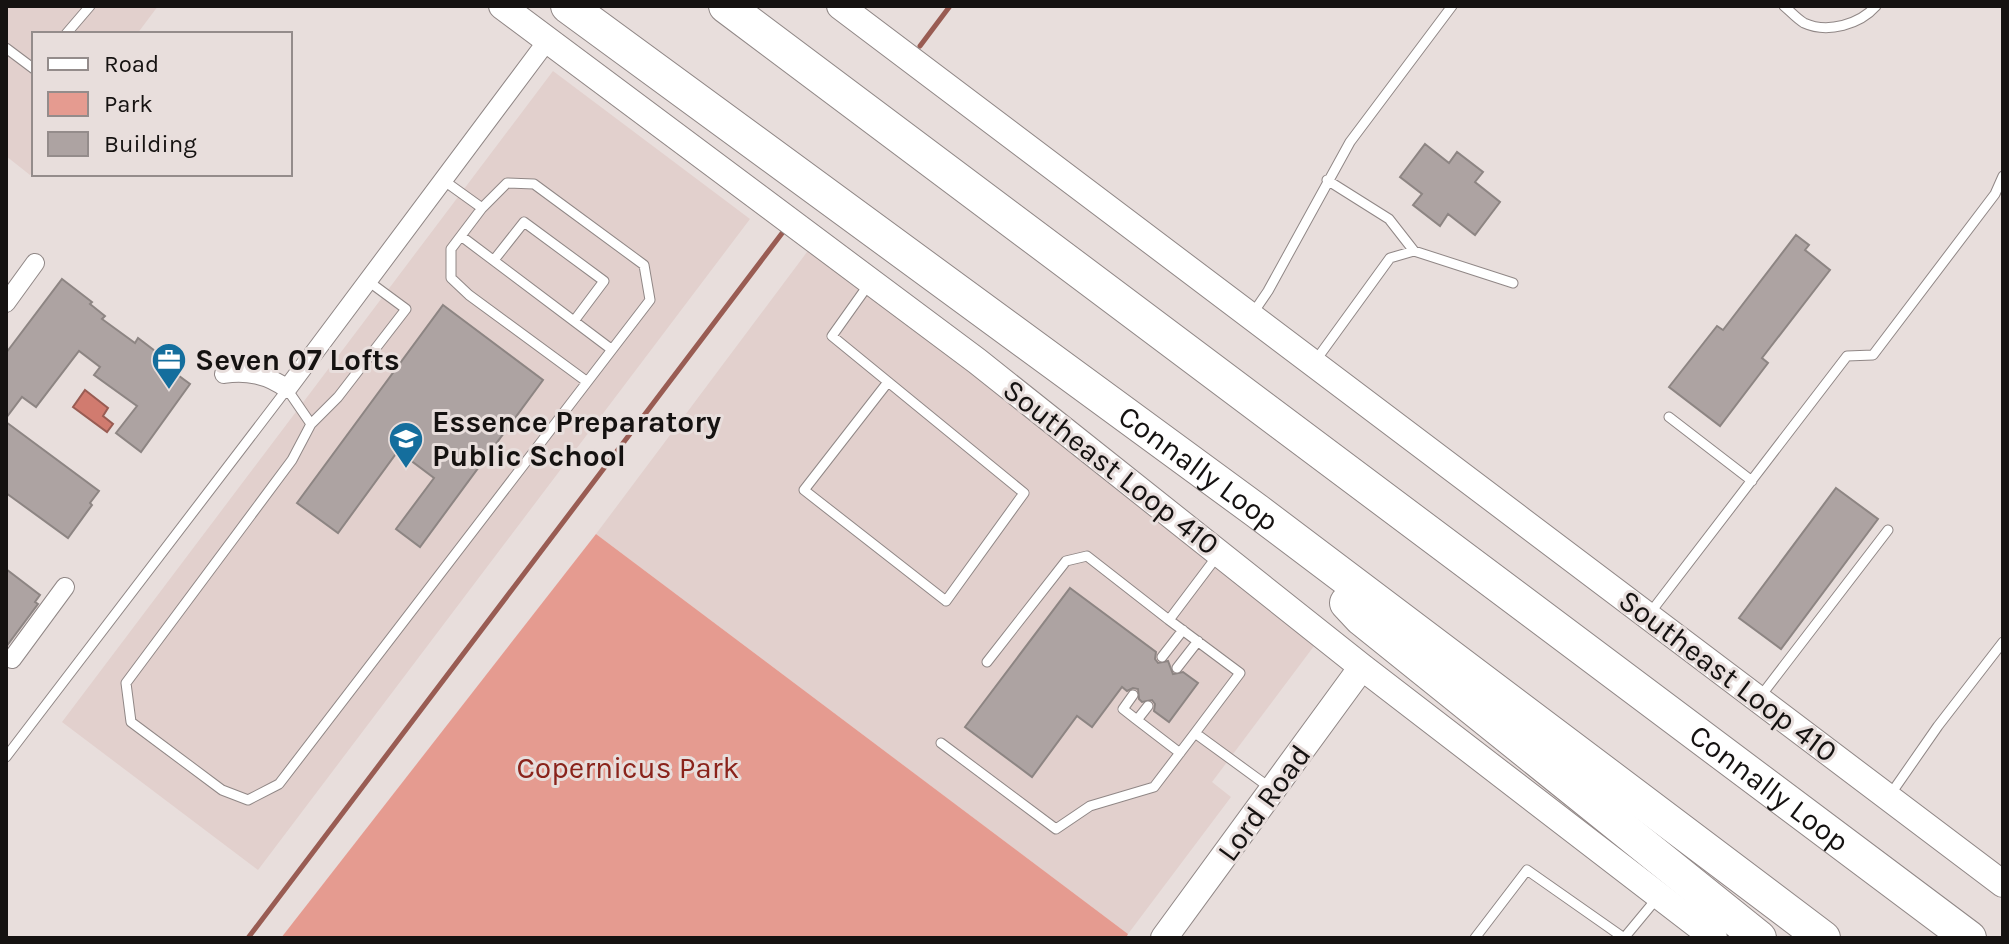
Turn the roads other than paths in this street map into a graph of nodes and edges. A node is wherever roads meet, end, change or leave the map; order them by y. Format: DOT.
graph roads {
  1 [pos="90,6"];
  2 [pos="502,6"];
  3 [pos="568,6"];
  4 [pos="726,6"];
  5 [pos="840,6"];
  6 [pos="1452,6"];
  7 [pos="1784,6"];
  8 [pos="1876,6"];
  9 [pos="68,32"];
  10 [pos="547,41"];
  11 [pos="6,48"];
  12 [pos="32,68"];
  13 [pos="2003,176"];
  14 [pos="443,180"];
  15 [pos="1327,180"];
  16 [pos="482,208"];
  17 [pos="461,236"];
  18 [pos="1414,251"];
  19 [pos="494,260"];
  20 [pos="35,263"];
  21 [pos="368,281"];
  22 [pos="871,281"];
  23 [pos="1513,283"];
  24 [pos="6,303"];
  25 [pos="1251,315"];
  26 [pos="574,321"];
  27 [pos="611,349"];
  28 [pos="1314,363"];
  29 [pos="224,374"];
  30 [pos="586,381"];
  31 [pos="888,382"];
  32 [pos="287,389"];
  33 [pos="1669,417"];
  34 [pos="311,424"];
  35 [pos="1752,481"];
  36 [pos="1257,511"];
  37 [pos="1888,530"];
  38 [pos="1220,553"];
  39 [pos="65,587"];
  40 [pos="1648,616"];
  41 [pos="1169,620"];
  42 [pos="1183,630"];
  43 [pos="1198,641"];
  44 [pos="2003,642"];
  45 [pos="1162,657"];
  46 [pos="12,659"];
  47 [pos="987,662"];
  48 [pos="1362,667"];
  49 [pos="1177,668"];
  50 [pos="1133,695"];
  51 [pos="1758,699"];
  52 [pos="1148,706"];
  53 [pos="1137,720"];
  54 [pos="1195,733"];
  55 [pos="941,743"];
  56 [pos="1180,753"];
  57 [pos="6,757"];
  58 [pos="1274,790"];
  59 [pos="1888,797"];
  60 [pos="2003,884"];
  61 [pos="1658,897"];
  62 [pos="1164,938"];
  63 [pos="1475,938"];
  64 [pos="1624,938"];
  65 [pos="1714,938"];
  66 [pos="1759,938"];
  67 [pos="1823,938"];
  68 [pos="1969,938"];
  1 -- 9 [label="lane"];
  2 -- 10 [label="main road, Southeast Loop 410"];
  3 -- 36 [label="highway, Connally Loop"];
  4 -- 68 [label="highway, Connally Loop"];
  5 -- 25 [label="main road, Southeast Loop 410"];
  6 -- 15 [label="lane"];
  7 -- 8 [label="lane"];
  10 -- 14 [label="street"];
  10 -- 22 [label="main road, Southeast Loop 410"];
  11 -- 12 [label="lane"];
  13 -- 35 [label="lane"];
  14 -- 16 [label="lane"];
  14 -- 21 [label="street"];
  15 -- 18 [label="lane"];
  15 -- 25 [label="lane"];
  16 -- 17 [label="lane"];
  16 -- 27 [label="lane"];
  17 -- 19 [label="lane"];
  17 -- 30 [label="lane"];
  18 -- 23 [label="lane"];
  18 -- 28 [label="lane"];
  19 -- 26 [label="lane"];
  19 -- 26 [label="lane"];
  20 -- 24 [label="street"];
  21 -- 32 [label="street"];
  21 -- 34 [label="lane"];
  22 -- 31 [label="lane"];
  22 -- 38 [label="main road, Southeast Loop 410"];
  25 -- 28 [label="main road, Southeast Loop 410"];
  26 -- 27 [label="lane"];
  27 -- 30 [label="lane"];
  28 -- 40 [label="main road, Southeast Loop 410"];
  29 -- 32 [label="street"];
  30 -- 34 [label="lane"];
  31 -- 31 [label="lane"];
  32 -- 34 [label="lane"];
  32 -- 57 [label="lane"];
  33 -- 35 [label="lane"];
  35 -- 40 [label="lane"];
  36 -- 66 [label="highway"];
  36 -- 67 [label="highway, Connally Loop"];
  37 -- 51 [label="lane"];
  38 -- 41 [label="lane"];
  38 -- 48 [label="main road, Southeast Loop 410"];
  39 -- 46 [label="street"];
  40 -- 51 [label="main road, Southeast Loop 410"];
  41 -- 42 [label="lane"];
  41 -- 47 [label="lane"];
  42 -- 43 [label="lane"];
  42 -- 45 [label="lane"];
  43 -- 49 [label="lane"];
  43 -- 54 [label="lane"];
  44 -- 59 [label="lane"];
  48 -- 58 [label="main road, Lord Road"];
  48 -- 61 [label="main road, Southeast Loop 410"];
  50 -- 53 [label="lane"];
  51 -- 59 [label="main road, Southeast Loop 410"];
  52 -- 53 [label="lane"];
  53 -- 56 [label="lane"];
  54 -- 56 [label="lane"];
  54 -- 58 [label="lane"];
  55 -- 56 [label="lane"];
  58 -- 62 [label="main road, Lord Road"];
  59 -- 60 [label="main road, Southeast Loop 410"];
  61 -- 64 [label="lane"];
  61 -- 65 [label="main road, Southeast Loop 410"];
  63 -- 64 [label="lane"];
}
